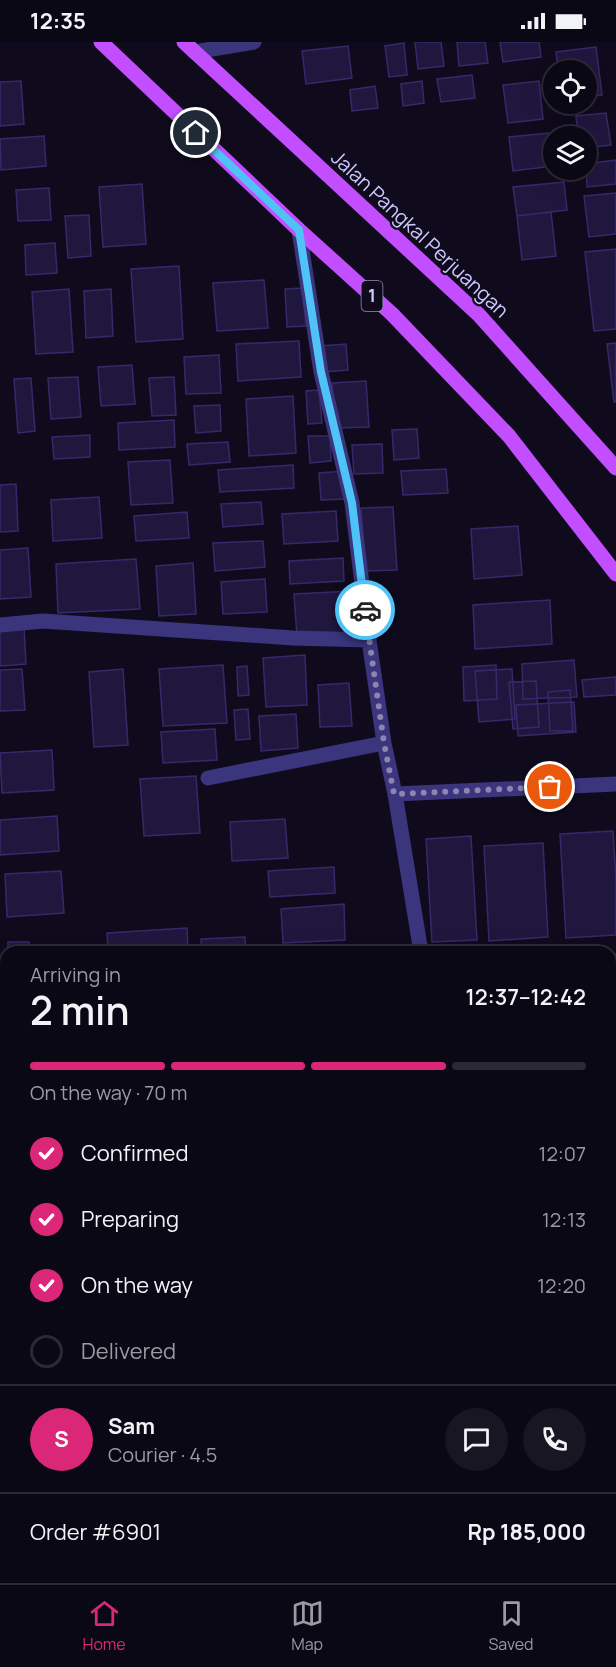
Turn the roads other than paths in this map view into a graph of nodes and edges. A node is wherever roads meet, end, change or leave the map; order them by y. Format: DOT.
graph roads {
  1 [pos="101,42"];
  2 [pos="254,42"];
  3 [pos="220,45"];
  4 [pos="189,47"];
  5 [pos="299,230"];
  6 [pos="614,463"];
  7 [pos="616,574"];
  8 [pos="0,625"];
  9 [pos="369,640"];
  10 [pos="384,743"];
  11 [pos="208,778"];
  12 [pos="616,784"];
  13 [pos="394,794"];
  14 [pos="420,946"];
  1 -- 5 [label="main road, 1"];
  2 -- 3 [label="street"];
  3 -- 4 [label="street"];
  4 -- 6 [label="main road, Jalan Pangkal Perjuangan"];
  5 -- 7 [label="main road, 1"];
  5 -- 9 [label="street"];
  8 -- 9 [label="street"];
  9 -- 10 [label="street"];
  10 -- 11 [label="street"];
  10 -- 13 [label="street"];
  12 -- 13 [label="street"];
  13 -- 14 [label="street"];
}
